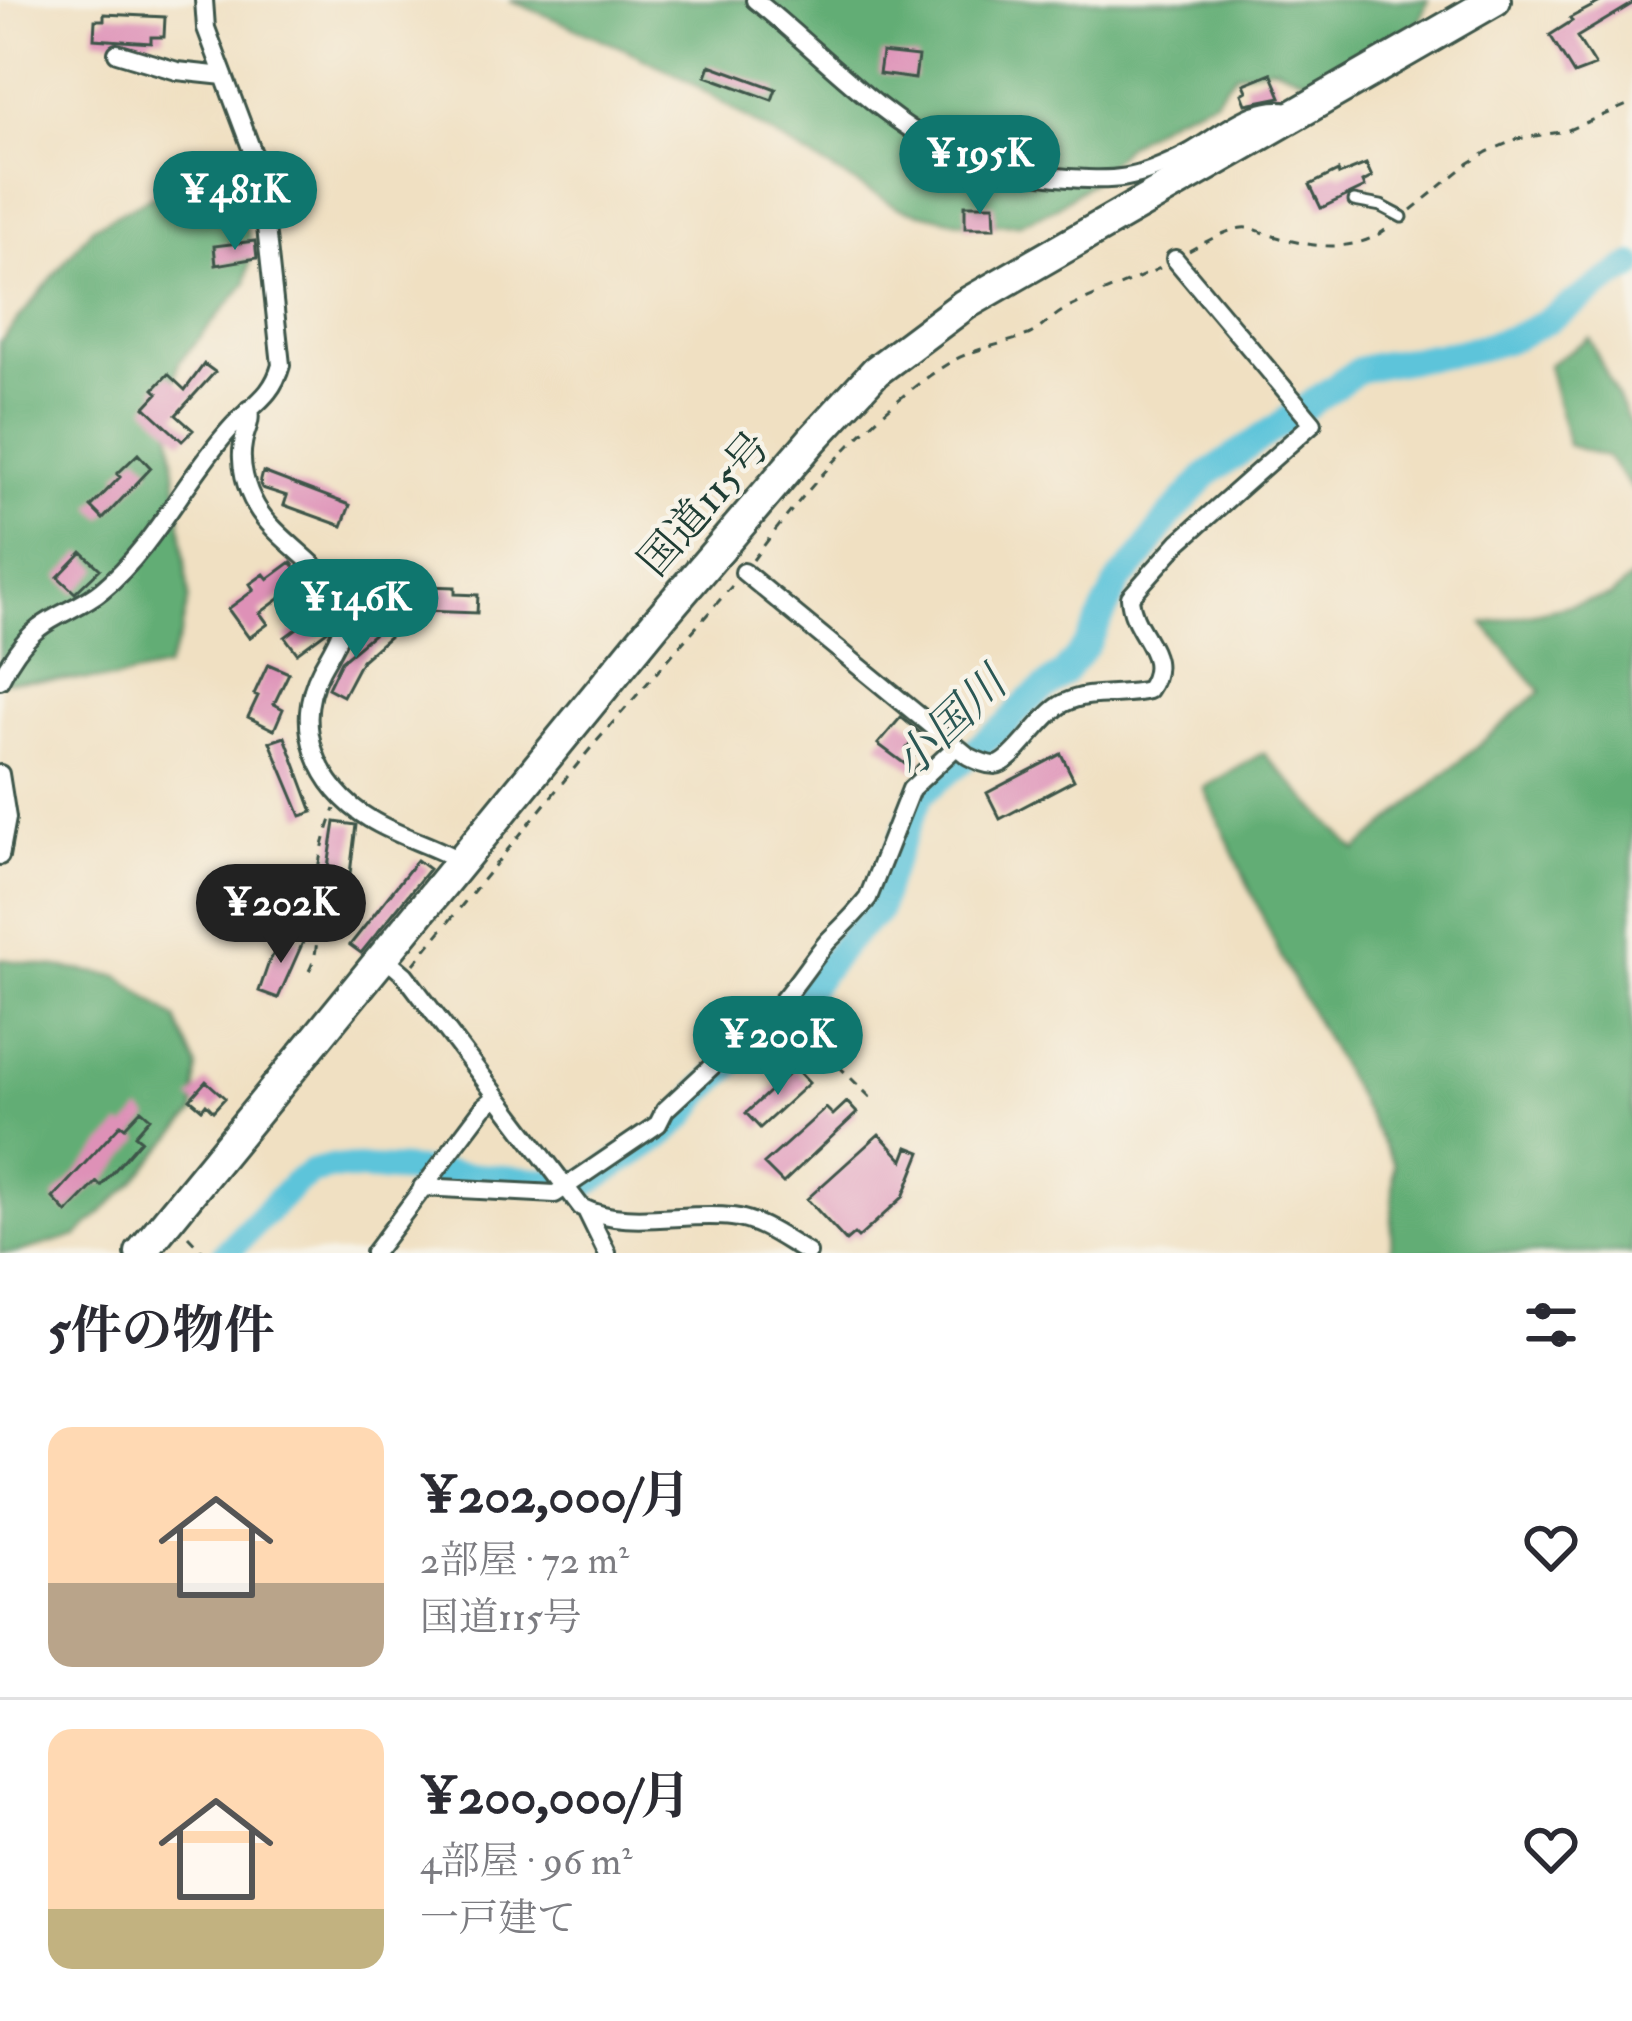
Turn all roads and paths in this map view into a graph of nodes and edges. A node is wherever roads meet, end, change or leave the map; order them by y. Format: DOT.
graph roads {
  1 [pos="204,0"];
  2 [pos="755,0"];
  3 [pos="1495,0"];
  4 [pos="117,53"];
  5 [pos="224,76"];
  6 [pos="1632,103"];
  7 [pos="1298,114"];
  8 [pos="1354,201"];
  9 [pos="1402,217"];
  10 [pos="1175,259"];
  11 [pos="249,409"];
  12 [pos="744,572"];
  13 [pos="0,680"];
  14 [pos="956,746"];
  15 [pos="0,774"];
  16 [pos="345,800"];
  17 [pos="0,856"];
  18 [pos="462,862"];
  19 [pos="394,966"];
  20 [pos="309,971"];
  21 [pos="777,1005"];
  22 [pos="496,1097"];
  23 [pos="873,1100"];
  24 [pos="422,1187"];
  25 [pos="565,1188"];
  26 [pos="586,1210"];
  27 [pos="171,1217"];
  28 [pos="141,1253"];
  29 [pos="204,1253"];
  30 [pos="374,1253"];
  31 [pos="607,1253"];
  32 [pos="808,1253"];
  1 -- 5 [label="street"];
  2 -- 7 [label="street"];
  3 -- 7 [label="highway, 国道115号"];
  4 -- 5 [label="street"];
  5 -- 11 [label="street"];
  6 -- 9 [label="path"];
  7 -- 18 [label="highway, 国道115号"];
  8 -- 9 [label="lane"];
  9 -- 10 [label="path"];
  10 -- 12 [label="path"];
  10 -- 14 [label="street"];
  11 -- 13 [label="street"];
  11 -- 16 [label="street"];
  12 -- 14 [label="street"];
  12 -- 19 [label="path"];
  14 -- 21 [label="street"];
  15 -- 17 [label="street"];
  16 -- 18 [label="street"];
  16 -- 20 [label="path"];
  18 -- 19 [label="highway, 国道115号"];
  19 -- 22 [label="street"];
  19 -- 27 [label="highway, 国道115号"];
  21 -- 23 [label="path"];
  21 -- 25 [label="street"];
  22 -- 24 [label="street"];
  22 -- 25 [label="street"];
  24 -- 25 [label="street"];
  24 -- 30 [label="street"];
  25 -- 26 [label="street"];
  26 -- 31 [label="street"];
  26 -- 32 [label="street"];
  27 -- 28 [label="highway, 国道115号"];
  27 -- 29 [label="path"];
}
